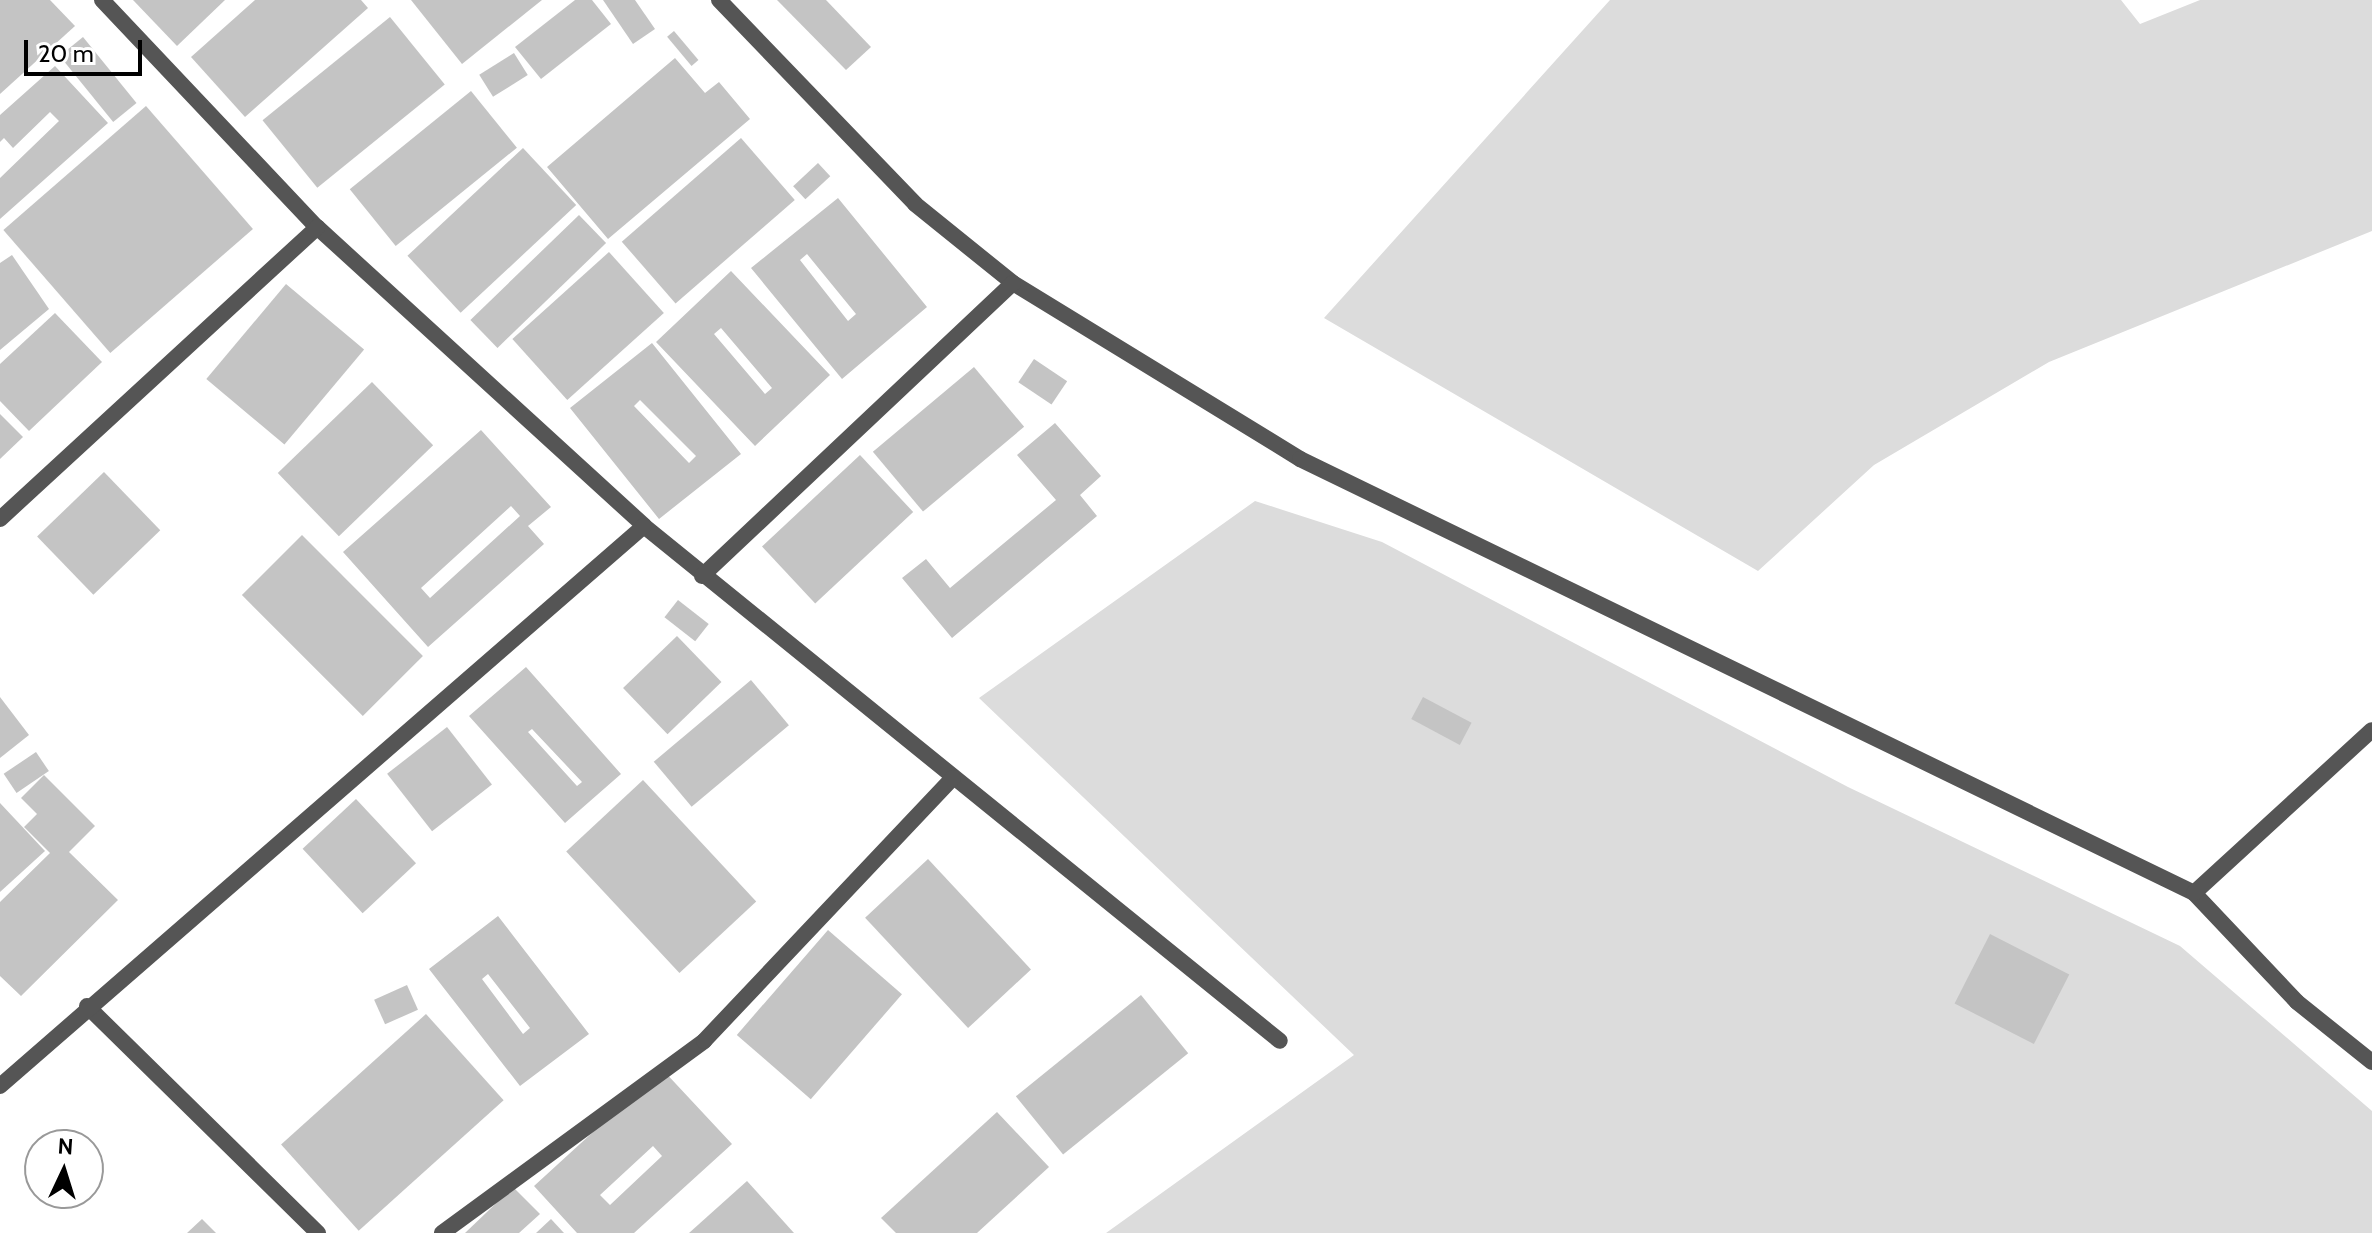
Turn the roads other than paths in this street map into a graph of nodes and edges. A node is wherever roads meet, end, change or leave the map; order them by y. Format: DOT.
graph roads {
  1 [pos="102,0"];
  2 [pos="719,0"];
  3 [pos="317,227"];
  4 [pos="1013,283"];
  5 [pos="0,519"];
  6 [pos="644,526"];
  7 [pos="702,576"];
  8 [pos="2372,730"];
  9 [pos="953,778"];
  10 [pos="2194,893"];
  11 [pos="87,1006"];
  12 [pos="1280,1041"];
  13 [pos="2372,1062"];
  14 [pos="0,1086"];
  15 [pos="318,1233"];
  16 [pos="442,1233"];
  1 -- 3 [label="street"];
  2 -- 4 [label="street"];
  3 -- 5 [label="street"];
  3 -- 6 [label="street"];
  4 -- 7 [label="street"];
  4 -- 10 [label="street"];
  6 -- 7 [label="street"];
  6 -- 11 [label="street"];
  7 -- 9 [label="street"];
  8 -- 10 [label="street"];
  9 -- 12 [label="street"];
  9 -- 16 [label="street"];
  10 -- 13 [label="street"];
  11 -- 14 [label="street"];
  11 -- 15 [label="street"];
}
